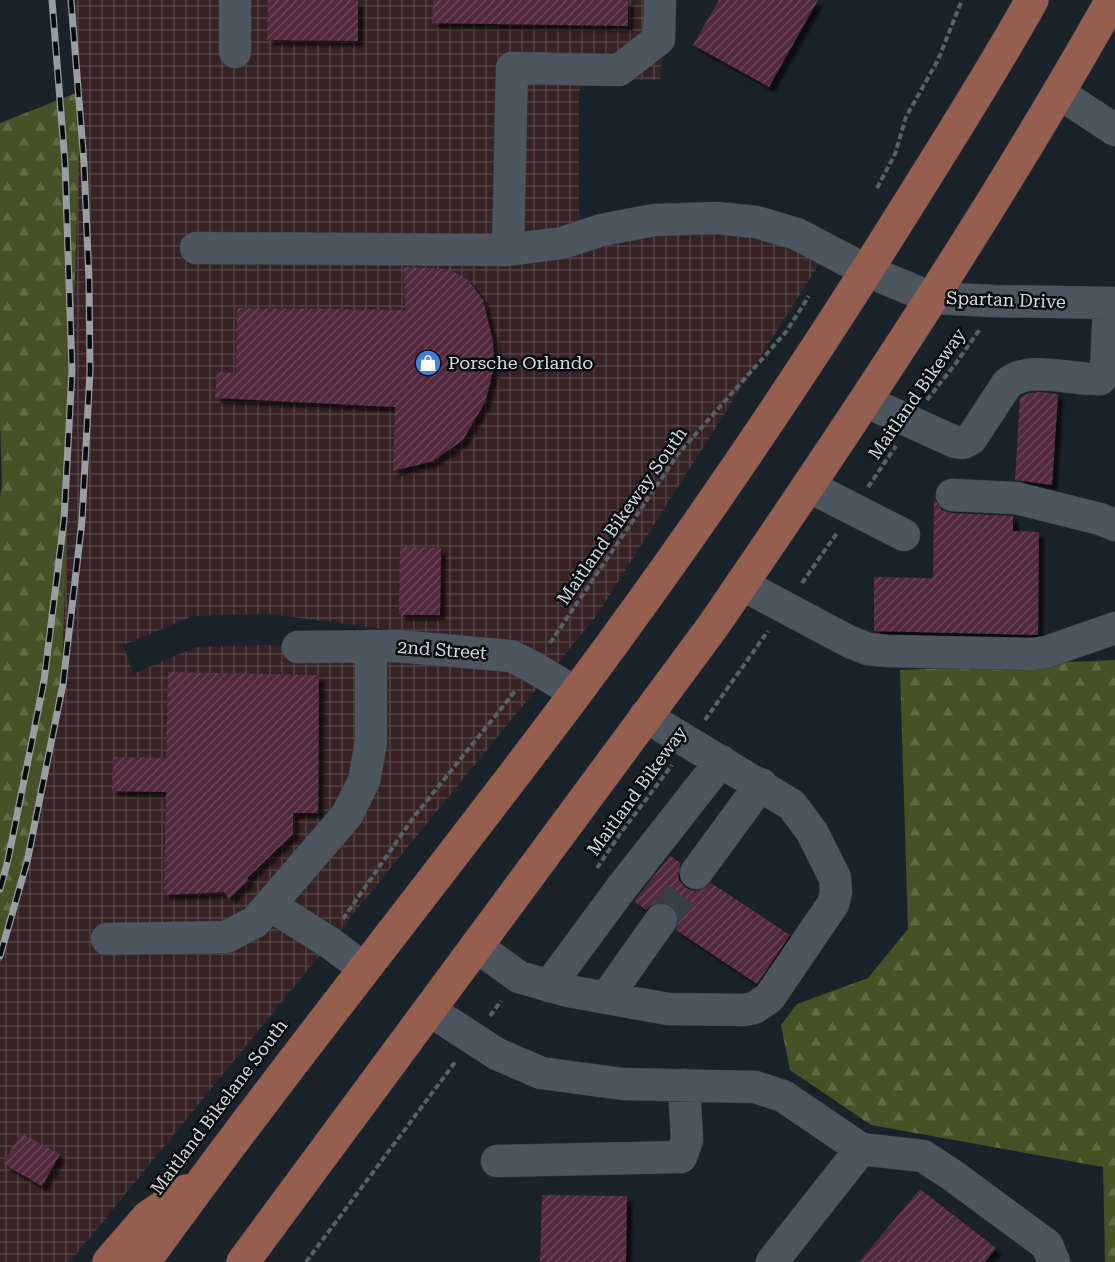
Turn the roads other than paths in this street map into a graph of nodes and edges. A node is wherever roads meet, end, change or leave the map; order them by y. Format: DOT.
graph roads {
  1 [pos="235,0"];
  2 [pos="660,0"];
  3 [pos="1032,0"];
  4 [pos="1112,0"];
  5 [pos="235,52"];
  6 [pos="1059,93"];
  7 [pos="1115,130"];
  8 [pos="196,248"];
  9 [pos="508,250"];
  10 [pos="867,271"];
  11 [pos="932,298"];
  12 [pos="1112,303"];
  13 [pos="865,401"];
  14 [pos="808,486"];
  15 [pos="952,495"];
  16 [pos="1115,525"];
  17 [pos="904,535"];
  18 [pos="741,585"];
  19 [pos="1115,628"];
  20 [pos="371,646"];
  21 [pos="298,647"];
  22 [pos="576,693"];
  23 [pos="645,716"];
  24 [pos="721,761"];
  25 [pos="760,784"];
  26 [pos="696,873"];
  27 [pos="270,905"];
  28 [pos="661,920"];
  29 [pos="107,939"];
  30 [pos="476,946"];
  31 [pos="365,969"];
  32 [pos="549,986"];
  33 [pos="606,998"];
  34 [pos="429,1010"];
  35 [pos="684,1085"];
  36 [pos="861,1149"];
  37 [pos="496,1161"];
  38 [pos="205,1178"];
  39 [pos="109,1262"];
  40 [pos="144,1262"];
  41 [pos="243,1262"];
  42 [pos="772,1262"];
  43 [pos="1054,1262"];
  1 -- 5 [label="street"];
  2 -- 9 [label="street"];
  3 -- 10 [label="main road"];
  4 -- 6 [label="main road"];
  6 -- 7 [label="street"];
  6 -- 11 [label="main road"];
  8 -- 9 [label="street, Spartan Drive"];
  9 -- 10 [label="street, Spartan Drive"];
  10 -- 11 [label="street, Spartan Drive"];
  10 -- 22 [label="main road"];
  11 -- 12 [label="street, Spartan Drive"];
  11 -- 13 [label="main road"];
  12 -- 13 [label="street"];
  13 -- 14 [label="main road"];
  14 -- 17 [label="street"];
  14 -- 18 [label="main road"];
  15 -- 16 [label="street"];
  18 -- 19 [label="street"];
  18 -- 23 [label="main road"];
  20 -- 21 [label="street, 2nd Street"];
  20 -- 22 [label="street, 2nd Street"];
  20 -- 27 [label="street"];
  22 -- 31 [label="main road"];
  23 -- 24 [label="street"];
  23 -- 30 [label="main road"];
  24 -- 25 [label="street"];
  24 -- 32 [label="street"];
  25 -- 26 [label="street"];
  25 -- 33 [label="street"];
  27 -- 29 [label="street"];
  27 -- 31 [label="street"];
  28 -- 33 [label="street"];
  30 -- 32 [label="street"];
  30 -- 34 [label="main road"];
  31 -- 38 [label="main road"];
  32 -- 33 [label="street"];
  34 -- 35 [label="street"];
  34 -- 41 [label="main road"];
  35 -- 36 [label="street"];
  35 -- 37 [label="street"];
  36 -- 42 [label="street"];
  36 -- 43 [label="street"];
  38 -- 39 [label="main road"];
  38 -- 40 [label="main road"];
}
